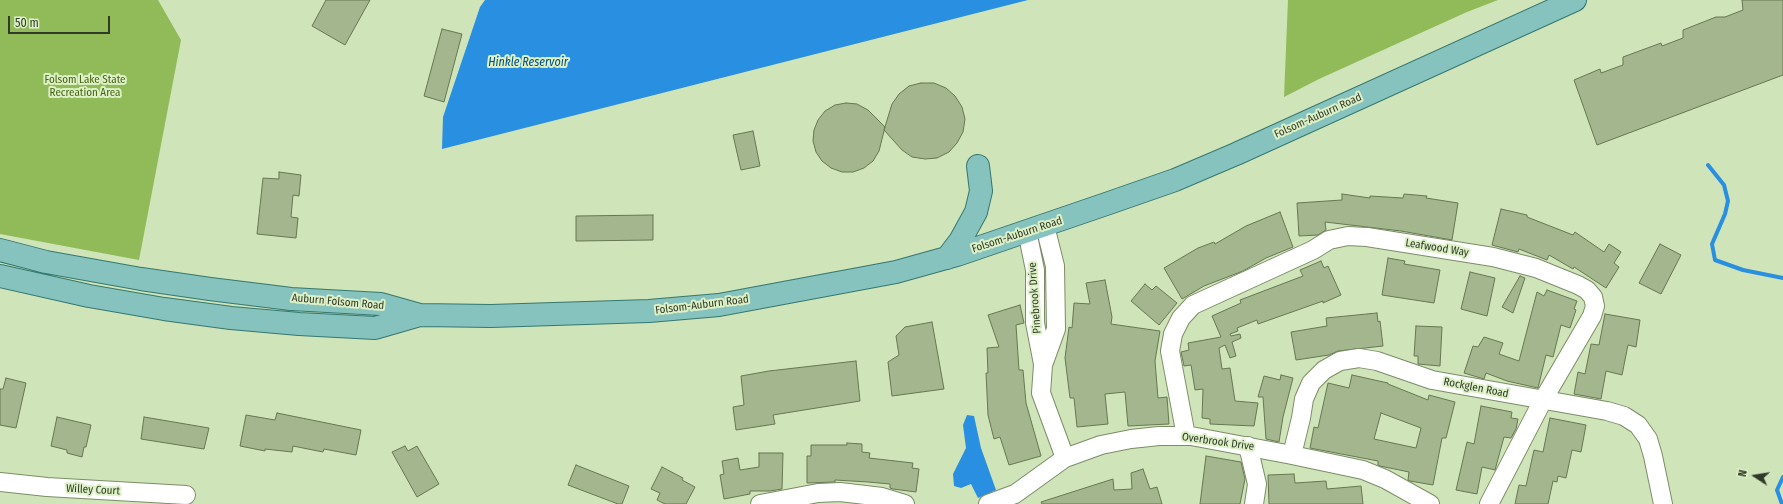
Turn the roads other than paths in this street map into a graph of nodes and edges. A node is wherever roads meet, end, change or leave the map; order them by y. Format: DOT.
graph roads {
  1 [pos="1575,0"];
  2 [pos="978,166"];
  3 [pos="1036,229"];
  4 [pos="0,250"];
  5 [pos="947,258"];
  6 [pos="0,276"];
  7 [pos="420,315"];
  8 [pos="1543,400"];
  9 [pos="1186,436"];
  10 [pos="1248,446"];
  11 [pos="1292,455"];
  12 [pos="1065,458"];
  13 [pos="0,482"];
  14 [pos="186,495"];
  15 [pos="760,504"];
  16 [pos="905,504"];
  17 [pos="988,504"];
  18 [pos="1254,504"];
  19 [pos="1430,504"];
  20 [pos="1489,504"];
  21 [pos="1663,504"];
  1 -- 3 [label="main road, Folsom-Auburn Road"];
  2 -- 5 [label="main road"];
  3 -- 5 [label="main road, Folsom-Auburn Road"];
  3 -- 12 [label="street, Pinebrook Drive"];
  4 -- 7 [label="main road, Auburn Folsom Road"];
  5 -- 7 [label="main road, Folsom-Auburn Road"];
  6 -- 7 [label="main road, Auburn Folsom Road"];
  8 -- 9 [label="street, Leafwood Way"];
  8 -- 11 [label="street, Rockglen Road"];
  8 -- 20 [label="street, Leafwood Way"];
  8 -- 21 [label="street, Rockglen Road"];
  9 -- 10 [label="street, Overbrook Drive"];
  9 -- 12 [label="street, Overbrook Drive"];
  10 -- 11 [label="street, Overbrook Drive"];
  10 -- 18 [label="street"];
  11 -- 19 [label="street, Overbrook Drive"];
  12 -- 17 [label="street, Overbrook Drive"];
  13 -- 14 [label="street, Willey Court"];
  15 -- 16 [label="street"];
}
